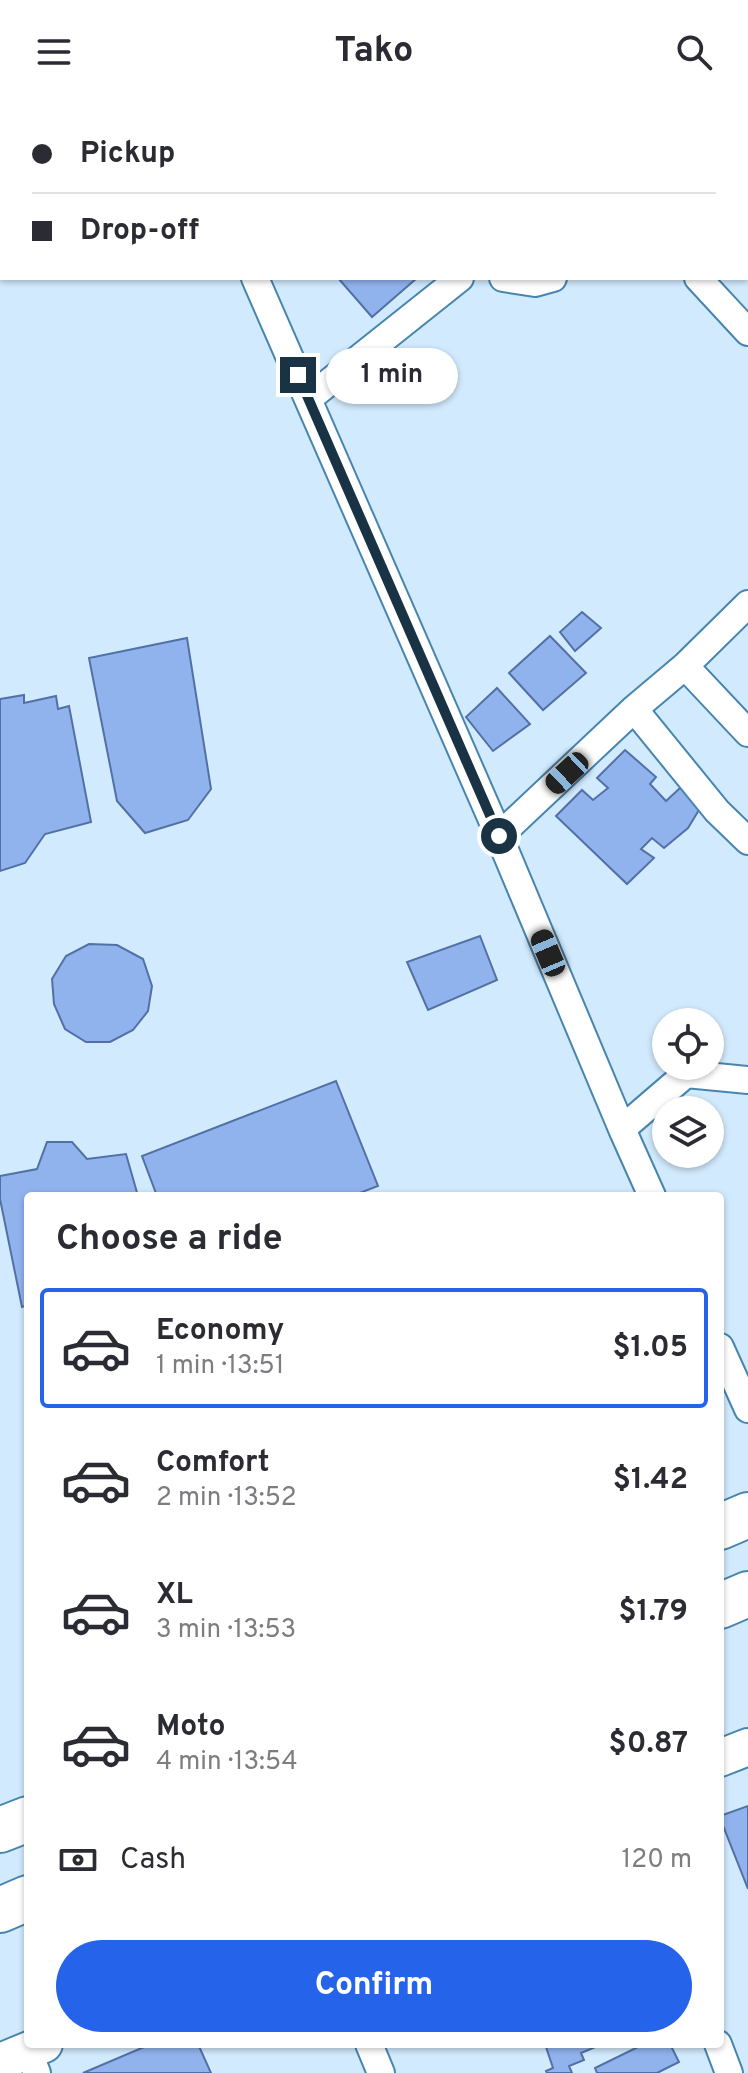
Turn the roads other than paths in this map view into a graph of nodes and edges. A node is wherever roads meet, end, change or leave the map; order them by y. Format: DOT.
graph roads {
  1 [pos="256,280"];
  2 [pos="457,280"];
  3 [pos="516,280"];
  4 [pos="546,280"];
  5 [pos="700,280"];
  6 [pos="748,332"];
  7 [pos="308,399"];
  8 [pos="748,604"];
  9 [pos="685,666"];
  10 [pos="634,709"];
  11 [pos="748,733"];
  12 [pos="499,836"];
  13 [pos="748,841"];
  14 [pos="748,1080"];
  15 [pos="622,1129"];
  16 [pos="650,1192"];
  17 [pos="724,1356"];
  18 [pos="748,1409"];
  19 [pos="748,1515"];
  20 [pos="724,1525"];
  21 [pos="748,1594"];
  22 [pos="724,1604"];
  23 [pos="748,1747"];
  24 [pos="724,1756"];
  25 [pos="24,1821"];
  26 [pos="0,1830"];
  27 [pos="24,1900"];
  28 [pos="0,1910"];
  29 [pos="371,2048"];
  30 [pos="720,2048"];
  31 [pos="381,2073"];
  32 [pos="729,2073"];
  1 -- 7 [label="street"];
  2 -- 7 [label="street"];
  3 -- 4 [label="street"];
  5 -- 6 [label="street"];
  7 -- 12 [label="street"];
  8 -- 9 [label="street"];
  9 -- 10 [label="street"];
  9 -- 11 [label="street"];
  10 -- 12 [label="street"];
  10 -- 13 [label="street"];
  12 -- 15 [label="street"];
  14 -- 15 [label="street"];
  15 -- 16 [label="street"];
  17 -- 18 [label="street"];
  19 -- 20 [label="highway"];
  21 -- 22 [label="highway"];
  23 -- 24 [label="street"];
  25 -- 26 [label="highway"];
  27 -- 28 [label="highway"];
  29 -- 31 [label="street"];
  30 -- 32 [label="street"];
}
